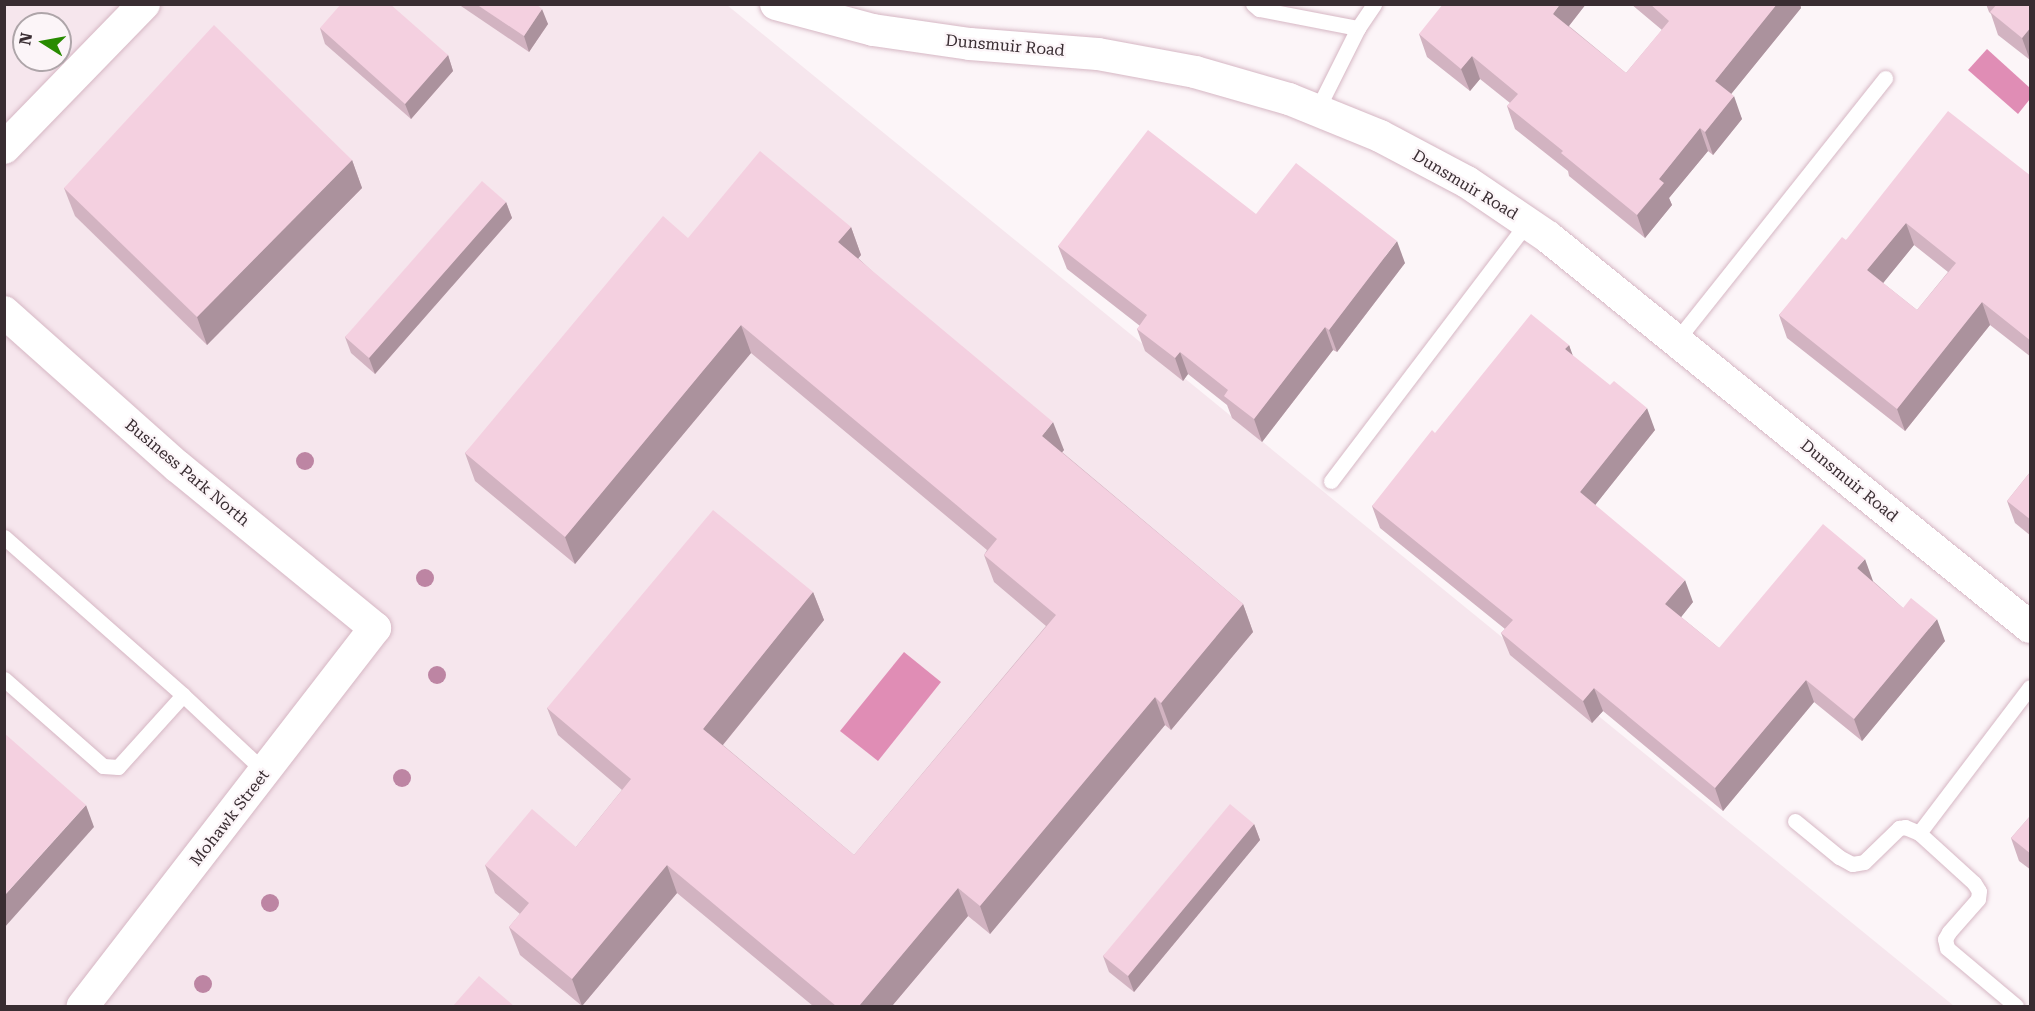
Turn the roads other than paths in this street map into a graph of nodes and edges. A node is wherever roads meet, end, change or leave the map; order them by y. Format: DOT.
graph roads {
  1 [pos="144,4"];
  2 [pos="776,4"];
  3 [pos="1253,4"];
  4 [pos="1374,4"];
  5 [pos="1358,28"];
  6 [pos="1885,78"];
  7 [pos="1317,110"];
  8 [pos="4,148"];
  9 [pos="1527,223"];
  10 [pos="4,312"];
  11 [pos="1676,340"];
  12 [pos="1331,481"];
  13 [pos="4,537"];
  14 [pos="2031,627"];
  15 [pos="375,628"];
  16 [pos="4,679"];
  17 [pos="2031,687"];
  18 [pos="183,695"];
  19 [pos="266,772"];
  20 [pos="1795,821"];
  21 [pos="1919,833"];
  22 [pos="83,1006"];
  23 [pos="2016,1006"];
  1 -- 8 [label="street"];
  2 -- 7 [label="street, Dunsmuir Road"];
  3 -- 5 [label="lane"];
  4 -- 5 [label="lane"];
  5 -- 7 [label="lane"];
  6 -- 11 [label="lane"];
  7 -- 9 [label="street, Dunsmuir Road"];
  9 -- 11 [label="street, Dunsmuir Road"];
  9 -- 12 [label="lane"];
  10 -- 15 [label="street, Business Park North"];
  11 -- 14 [label="street, Dunsmuir Road"];
  13 -- 18 [label="lane"];
  15 -- 19 [label="street, Mohawk Street"];
  16 -- 18 [label="lane"];
  17 -- 21 [label="lane"];
  18 -- 19 [label="lane"];
  19 -- 22 [label="street, Mohawk Street"];
  20 -- 21 [label="lane"];
  21 -- 23 [label="lane"];
}
